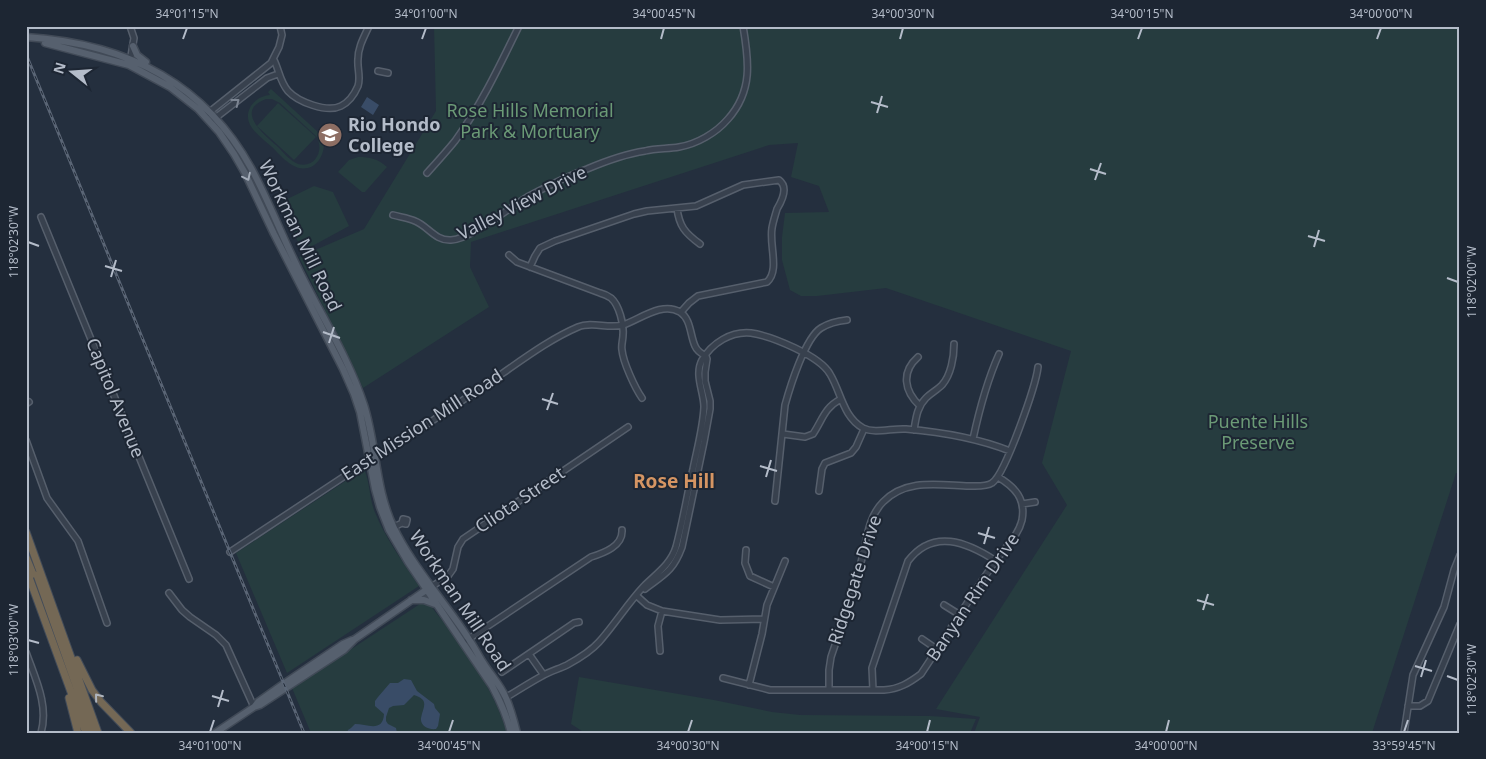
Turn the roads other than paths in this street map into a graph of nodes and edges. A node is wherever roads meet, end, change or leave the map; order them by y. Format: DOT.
graph roads {
  1 [pos="130,26"];
  2 [pos="280,26"];
  3 [pos="369,26"];
  4 [pos="519,26"];
  5 [pos="743,26"];
  6 [pos="26,39"];
  7 [pos="134,46"];
  8 [pos="274,60"];
  9 [pos="130,62"];
  10 [pos="276,68"];
  11 [pos="378,71"];
  12 [pos="388,73"];
  13 [pos="278,74"];
  14 [pos="166,78"];
  15 [pos="267,78"];
  16 [pos="207,114"];
  17 [pos="213,120"];
  18 [pos="427,173"];
  19 [pos="676,208"];
  20 [pos="393,215"];
  21 [pos="41,217"];
  22 [pos="700,244"];
  23 [pos="509,255"];
  24 [pos="530,267"];
  25 [pos="681,312"];
  26 [pos="846,320"];
  27 [pos="622,325"];
  28 [pos="954,344"];
  29 [pos="804,353"];
  30 [pos="999,354"];
  31 [pos="706,356"];
  32 [pos="918,357"];
  33 [pos="1038,367"];
  34 [pos="343,369"];
  35 [pos="360,394"];
  36 [pos="642,398"];
  37 [pos="841,399"];
  38 [pos="920,406"];
  39 [pos="628,427"];
  40 [pos="864,429"];
  41 [pos="914,430"];
  42 [pos="783,434"];
  43 [pos="973,439"];
  44 [pos="26,440"];
  45 [pos="1010,451"];
  46 [pos="372,457"];
  47 [pos="998,477"];
  48 [pos="819,491"];
  49 [pos="775,501"];
  50 [pos="1036,502"];
  51 [pos="1022,504"];
  52 [pos="396,526"];
  53 [pos="622,530"];
  54 [pos="26,532"];
  55 [pos="26,544"];
  56 [pos="746,550"];
  57 [pos="230,552"];
  58 [pos="1460,555"];
  59 [pos="26,557"];
  60 [pos="996,561"];
  61 [pos="785,562"];
  62 [pos="26,569"];
  63 [pos="189,579"];
  64 [pos="774,587"];
  65 [pos="429,588"];
  66 [pos="169,593"];
  67 [pos="637,596"];
  68 [pos="410,600"];
  69 [pos="437,605"];
  70 [pos="944,605"];
  71 [pos="662,611"];
  72 [pos="960,615"];
  73 [pos="56,616"];
  74 [pos="764,618"];
  75 [pos="579,622"];
  76 [pos="107,623"];
  77 [pos="1460,624"];
  78 [pos="922,640"];
  79 [pos="466,641"];
  80 [pos="938,650"];
  81 [pos="660,651"];
  82 [pos="26,652"];
  83 [pos="529,654"];
  84 [pos="58,656"];
  85 [pos="502,672"];
  86 [pos="543,674"];
  87 [pos="723,678"];
  88 [pos="749,685"];
  89 [pos="829,690"];
  90 [pos="873,690"];
  91 [pos="503,699"];
  92 [pos="1408,706"];
  93 [pos="254,707"];
  94 [pos="78,711"];
  95 [pos="41,733"];
  96 [pos="78,733"];
  97 [pos="86,733"];
  98 [pos="93,733"];
  99 [pos="98,733"];
  100 [pos="130,733"];
  101 [pos="215,733"];
  102 [pos="511,733"];
  103 [pos="517,733"];
  104 [pos="1404,733"];
  1 -- 7 [label="street"];
  2 -- 8 [label="street"];
  3 -- 13 [label="street"];
  4 -- 18 [label="street"];
  5 -- 20 [label="street, Valley View Drive"];
  6 -- 9 [label="main road"];
  7 -- 9 [label="street"];
  7 -- 14 [label="main road"];
  8 -- 10 [label="street"];
  8 -- 16 [label="street"];
  9 -- 14 [label="main road, Workman Mill Road"];
  9 -- 16 [label="main road, Workman Mill Road"];
  10 -- 13 [label="street"];
  10 -- 15 [label="street"];
  11 -- 12 [label="street"];
  13 -- 15 [label="street"];
  14 -- 16 [label="main road, Workman Mill Road"];
  17 -- 15 [label="street, one-way"];
  16 -- 17 [label="main road, Workman Mill Road"];
  17 -- 34 [label="main road, Workman Mill Road, one-way"];
  17 -- 35 [label="main road, Workman Mill Road"];
  19 -- 22 [label="street"];
  19 -- 24 [label="street"];
  19 -- 25 [label="street"];
  21 -- 63 [label="street, Capitol Avenue"];
  23 -- 24 [label="street"];
  24 -- 27 [label="street"];
  25 -- 27 [label="street"];
  25 -- 31 [label="street"];
  26 -- 29 [label="street"];
  27 -- 36 [label="street"];
  27 -- 46 [label="street, East Mission Mill Road"];
  28 -- 38 [label="street"];
  29 -- 31 [label="street"];
  29 -- 37 [label="street"];
  29 -- 42 [label="street"];
  30 -- 43 [label="street"];
  31 -- 67 [label="street"];
  32 -- 38 [label="street"];
  33 -- 45 [label="street"];
  34 -- 35 [label="main road"];
  34 -- 46 [label="main road, Workman Mill Road"];
  35 -- 46 [label="main road, Workman Mill Road"];
  37 -- 40 [label="street"];
  37 -- 42 [label="street"];
  38 -- 41 [label="street"];
  39 -- 65 [label="street, Cliota Street"];
  40 -- 41 [label="street"];
  40 -- 48 [label="street"];
  41 -- 43 [label="street"];
  42 -- 49 [label="street"];
  43 -- 45 [label="street"];
  44 -- 76 [label="street"];
  45 -- 47 [label="street"];
  46 -- 52 [label="main road, Workman Mill Road"];
  46 -- 57 [label="street, East Mission Mill Road"];
  47 -- 51 [label="street"];
  47 -- 89 [label="street, Ridgegate Drive"];
  50 -- 51 [label="street"];
  51 -- 60 [label="street, Banyan Rim Drive"];
  52 -- 65 [label="main road, Workman Mill Road"];
  52 -- 65 [label="main road, Workman Mill Road"];
  53 -- 79 [label="street"];
  54 -- 73 [label="highway"];
  55 -- 98 [label="highway"];
  56 -- 64 [label="street"];
  58 -- 92 [label="street"];
  59 -- 94 [label="highway"];
  60 -- 72 [label="street, Banyan Rim Drive"];
  60 -- 90 [label="street"];
  61 -- 64 [label="street"];
  62 -- 84 [label="highway"];
  64 -- 74 [label="street"];
  65 -- 68 [label="main road"];
  65 -- 69 [label="main road, Workman Mill Road"];
  65 -- 79 [label="main road, Workman Mill Road"];
  66 -- 93 [label="street"];
  67 -- 71 [label="street"];
  67 -- 86 [label="street"];
  68 -- 69 [label="main road"];
  68 -- 93 [label="main road"];
  69 -- 79 [label="main road, Workman Mill Road"];
  70 -- 72 [label="street"];
  71 -- 74 [label="street"];
  71 -- 81 [label="street"];
  72 -- 80 [label="street, Banyan Rim Drive"];
  73 -- 99 [label="highway"];
  100 -- 73 [label="highway, one-way"];
  74 -- 88 [label="street"];
  75 -- 83 [label="street"];
  77 -- 92 [label="street"];
  78 -- 80 [label="street"];
  79 -- 91 [label="main road, Workman Mill Road"];
  80 -- 90 [label="street, Banyan Rim Drive"];
  82 -- 95 [label="street"];
  83 -- 85 [label="street"];
  83 -- 86 [label="street"];
  84 -- 94 [label="highway"];
  84 -- 96 [label="highway"];
  86 -- 91 [label="street"];
  87 -- 88 [label="street, Banyan Rim Drive"];
  88 -- 89 [label="street, Banyan Rim Drive"];
  89 -- 90 [label="street, Banyan Rim Drive"];
  91 -- 102 [label="main road, Workman Mill Road"];
  91 -- 103 [label="main road, Workman Mill Road"];
  92 -- 104 [label="street"];
  93 -- 101 [label="main road"];
  94 -- 97 [label="highway"];
}
